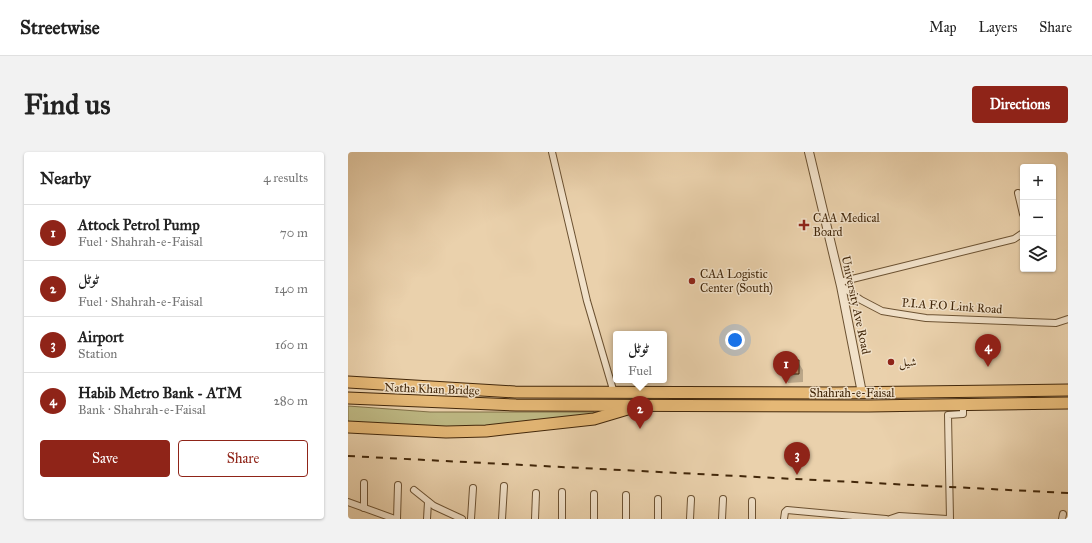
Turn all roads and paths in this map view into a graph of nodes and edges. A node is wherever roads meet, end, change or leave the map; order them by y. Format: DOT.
graph roads {
  1 [pos="552,152"];
  2 [pos="809,152"];
  3 [pos="1018,193"];
  4 [pos="1020,201"];
  5 [pos="1020,234"];
  6 [pos="840,284"];
  7 [pos="1068,319"];
  8 [pos="348,382"];
  9 [pos="1068,390"];
  10 [pos="862,392"];
  11 [pos="614,394"];
  12 [pos="348,398"];
  13 [pos="1068,403"];
  14 [pos="516,405"];
  15 [pos="640,405"];
  16 [pos="964,405"];
  17 [pos="348,427"];
  18 [pos="364,483"];
  19 [pos="398,485"];
  20 [pos="504,486"];
  21 [pos="473,488"];
  22 [pos="414,490"];
  23 [pos="562,492"];
  24 [pos="536,493"];
  25 [pos="594,494"];
  26 [pos="626,495"];
  27 [pos="658,499"];
  28 [pos="691,499"];
  29 [pos="723,499"];
  30 [pos="348,502"];
  31 [pos="428,502"];
  32 [pos="752,502"];
  33 [pos="364,508"];
  34 [pos="807,512"];
  35 [pos="868,518"];
  36 [pos="396,519"];
  37 [pos="428,519"];
  38 [pos="462,519"];
  39 [pos="471,519"];
  40 [pos="502,519"];
  41 [pos="535,519"];
  42 [pos="562,519"];
  43 [pos="594,519"];
  44 [pos="626,519"];
  45 [pos="658,519"];
  46 [pos="690,519"];
  47 [pos="722,519"];
  48 [pos="752,519"];
  49 [pos="784,519"];
  50 [pos="807,519"];
  51 [pos="890,519"];
  52 [pos="947,519"];
  53 [pos="950,519"];
  1 -- 11 [label="street"];
  2 -- 6 [label="street, University Ave Road"];
  3 -- 4 [label="street"];
  5 -- 6 [label="street"];
  6 -- 7 [label="street, P.I.A F.O Link Road"];
  6 -- 10 [label="street, University Ave Road"];
  8 -- 11 [label="highway, Natha Khan Bridge"];
  9 -- 10 [label="highway, Shahrah-e-Faisal"];
  10 -- 11 [label="highway, Shahrah-e-Faisal"];
  12 -- 14 [label="highway, Natha Khan Bridge"];
  13 -- 16 [label="highway, Shahrah-e-Faisal"];
  14 -- 15 [label="highway, Shahrah-e-Faisal"];
  15 -- 16 [label="highway, Shahrah-e-Faisal"];
  15 -- 17 [label="highway"];
  16 -- 53 [label="street"];
  18 -- 33 [label="street"];
  19 -- 36 [label="street"];
  20 -- 40 [label="street"];
  21 -- 39 [label="street"];
  22 -- 31 [label="street"];
  23 -- 42 [label="street"];
  24 -- 41 [label="street"];
  25 -- 43 [label="street"];
  26 -- 44 [label="street"];
  27 -- 45 [label="street"];
  28 -- 46 [label="street"];
  29 -- 47 [label="street"];
  30 -- 33 [label="street"];
  31 -- 37 [label="street"];
  31 -- 38 [label="street"];
  32 -- 48 [label="street"];
  33 -- 36 [label="street"];
  34 -- 35 [label="street"];
  34 -- 49 [label="street"];
  34 -- 50 [label="street"];
  35 -- 51 [label="street"];
  51 -- 52 [label="street"];
}
